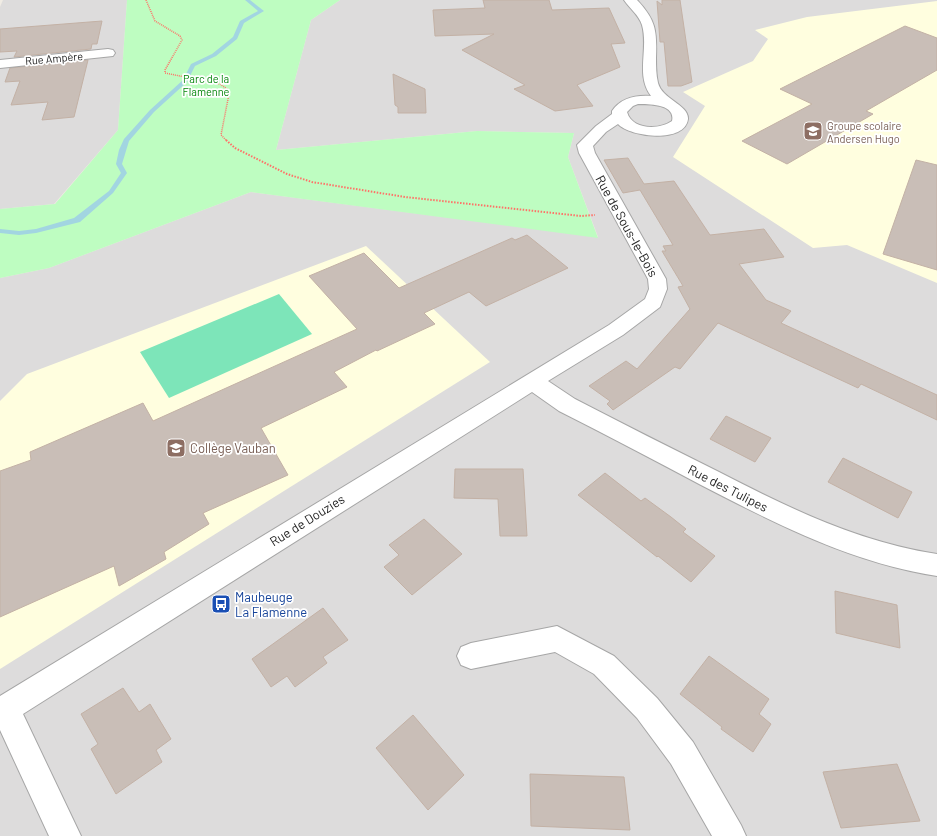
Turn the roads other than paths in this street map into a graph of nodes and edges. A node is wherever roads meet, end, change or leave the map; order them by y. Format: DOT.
graph roads {
  1 [pos="630,0"];
  2 [pos="108,53"];
  3 [pos="0,64"];
  4 [pos="650,78"];
  5 [pos="628,103"];
  6 [pos="665,104"];
  7 [pos="619,116"];
  8 [pos="640,130"];
  9 [pos="587,153"];
  10 [pos="616,330"];
  11 [pos="532,381"];
  12 [pos="937,565"];
  13 [pos="470,656"];
  14 [pos="2,711"];
  15 [pos="65,836"];
  16 [pos="730,836"];
  1 -- 4 [label="street"];
  2 -- 3 [label="street, Rue Ampère"];
  4 -- 5 [label="street"];
  4 -- 6 [label="street"];
  5 -- 6 [label="street"];
  5 -- 7 [label="street"];
  6 -- 8 [label="street"];
  7 -- 8 [label="street"];
  7 -- 9 [label="street"];
  8 -- 9 [label="street"];
  9 -- 10 [label="street, Rue de Sous-le-Bois"];
  10 -- 11 [label="street, Rue de Douzies"];
  11 -- 12 [label="street, Rue des Tulipes"];
  11 -- 14 [label="street, Rue de Douzies"];
  13 -- 16 [label="street"];
  14 -- 15 [label="street"];
}
